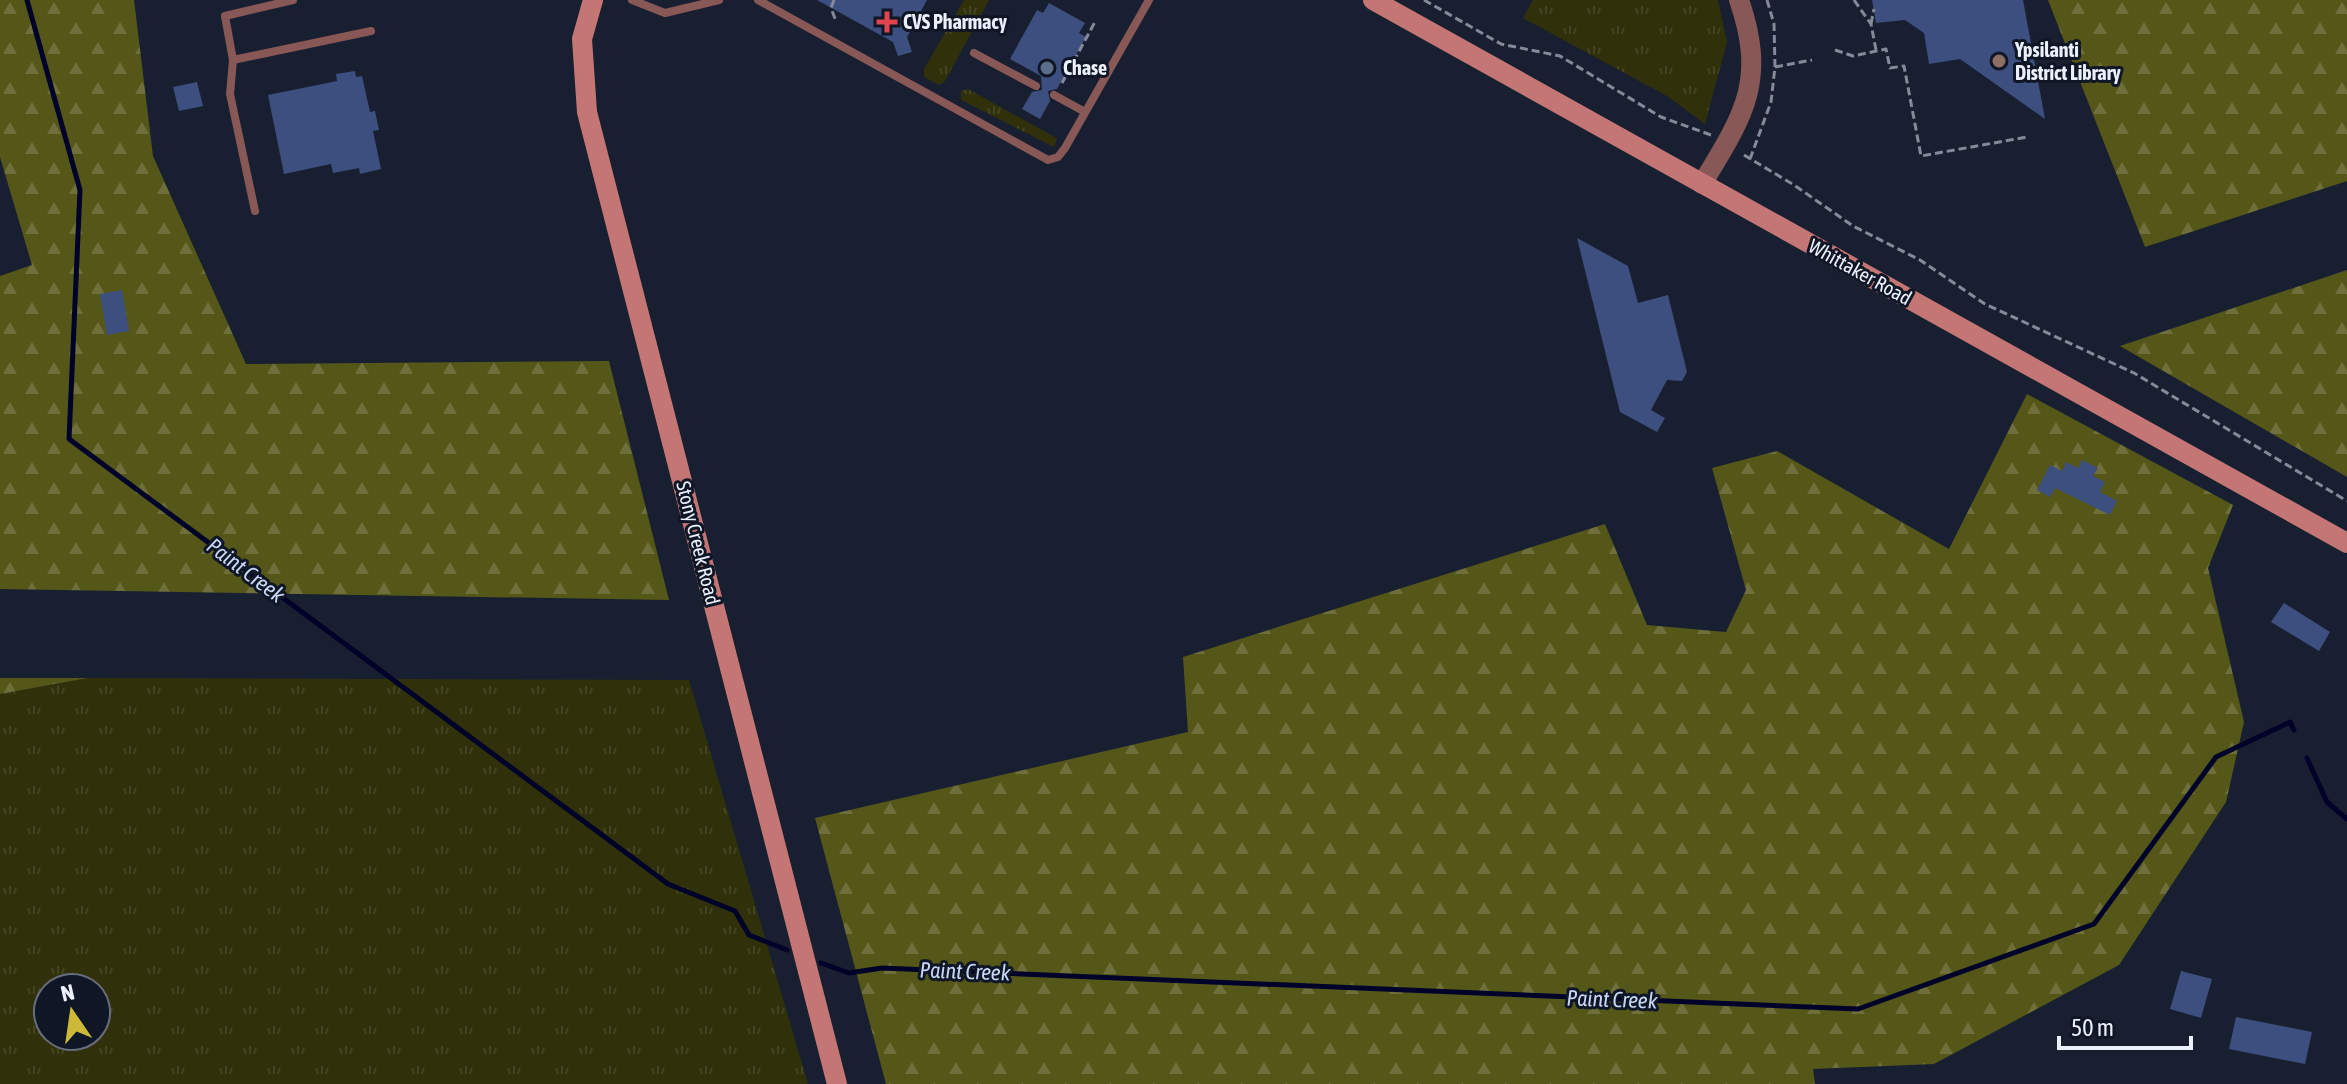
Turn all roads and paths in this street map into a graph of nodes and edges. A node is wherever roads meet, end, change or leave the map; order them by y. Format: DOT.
graph roads {
  1 [pos="293,0"];
  2 [pos="593,0"];
  3 [pos="632,0"];
  4 [pos="719,0"];
  5 [pos="758,0"];
  6 [pos="834,0"];
  7 [pos="1149,0"];
  8 [pos="1373,0"];
  9 [pos="1424,0"];
  10 [pos="1739,0"];
  11 [pos="1767,0"];
  12 [pos="1854,0"];
  13 [pos="1874,9"];
  14 [pos="1096,20"];
  15 [pos="836,21"];
  16 [pos="1871,24"];
  17 [pos="371,31"];
  18 [pos="1835,50"];
  19 [pos="1876,51"];
  20 [pos="974,53"];
  21 [pos="233,60"];
  22 [pos="1812,60"];
  23 [pos="1775,67"];
  24 [pos="1036,86"];
  25 [pos="1061,87"];
  26 [pos="1054,95"];
  27 [pos="1085,112"];
  28 [pos="1711,135"];
  29 [pos="2027,137"];
  30 [pos="1744,155"];
  31 [pos="1750,159"];
  32 [pos="1702,184"];
  33 [pos="255,211"];
  34 [pos="2347,501"];
  35 [pos="2347,543"];
  36 [pos="837,1084"];
  1 -- 21 [label="lane"];
  2 -- 36 [label="main road, Stony Creek Road"];
  3 -- 4 [label="lane"];
  5 -- 27 [label="lane"];
  6 -- 15 [label="path"];
  7 -- 27 [label="lane"];
  8 -- 32 [label="main road, Whittaker Road"];
  9 -- 28 [label="path"];
  10 -- 32 [label="street"];
  11 -- 23 [label="path"];
  12 -- 16 [label="path"];
  13 -- 16 [label="path"];
  14 -- 25 [label="path"];
  16 -- 19 [label="path"];
  17 -- 21 [label="lane"];
  18 -- 19 [label="path"];
  19 -- 29 [label="path"];
  20 -- 24 [label="lane"];
  21 -- 33 [label="lane"];
  22 -- 23 [label="path"];
  23 -- 31 [label="path"];
  26 -- 27 [label="lane"];
  30 -- 31 [label="path"];
  31 -- 34 [label="path"];
  32 -- 35 [label="main road, Whittaker Road"];
}
